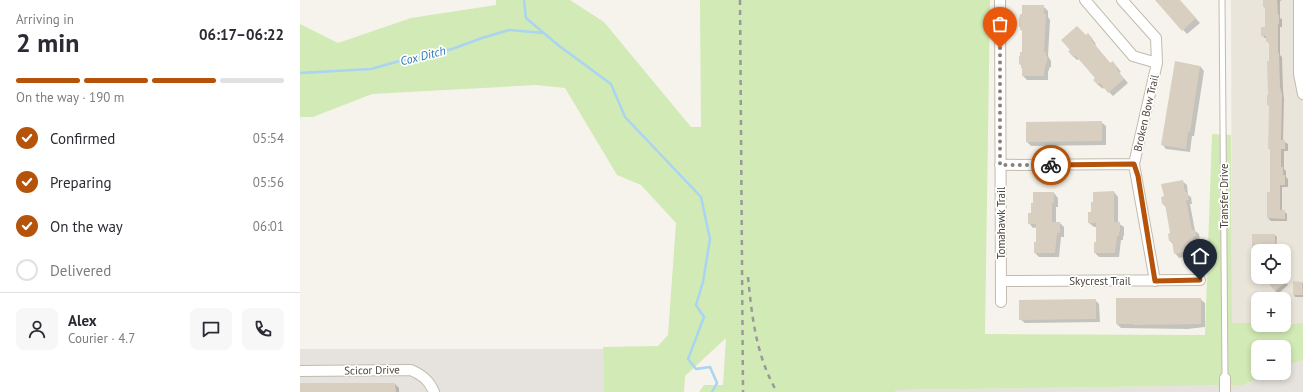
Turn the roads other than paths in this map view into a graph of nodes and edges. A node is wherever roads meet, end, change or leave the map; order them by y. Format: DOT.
graph roads {
  1 [pos="1000,0"];
  2 [pos="1085,0"];
  3 [pos="1122,0"];
  4 [pos="1222,0"];
  5 [pos="1299,0"];
  6 [pos="1157,63"];
  7 [pos="1303,94"];
  8 [pos="1134,164"];
  9 [pos="1000,165"];
  10 [pos="1200,280"];
  11 [pos="1001,281"];
  12 [pos="1155,281"];
  13 [pos="1001,302"];
  14 [pos="300,371"];
  15 [pos="1225,378"];
  16 [pos="434,392"];
  17 [pos="1225,392"];
  1 -- 9 [label="street, Tomahawk Trail"];
  2 -- 6 [label="street, Broken Bow Trail"];
  3 -- 6 [label="street, Broken Bow Trail"];
  4 -- 15 [label="lane, Transfer Drive"];
  5 -- 7 [label="street"];
  6 -- 8 [label="street, Broken Bow Trail"];
  8 -- 9 [label="street"];
  8 -- 12 [label="street, Broken Bow Trail"];
  9 -- 11 [label="street, Tomahawk Trail"];
  10 -- 12 [label="street, Skycrest Trail"];
  11 -- 12 [label="street, Skycrest Trail"];
  11 -- 13 [label="street, Tomahawk Trail"];
  14 -- 16 [label="street, Scicor Drive"];
  15 -- 17 [label="street, Transfer Drive"];
}
